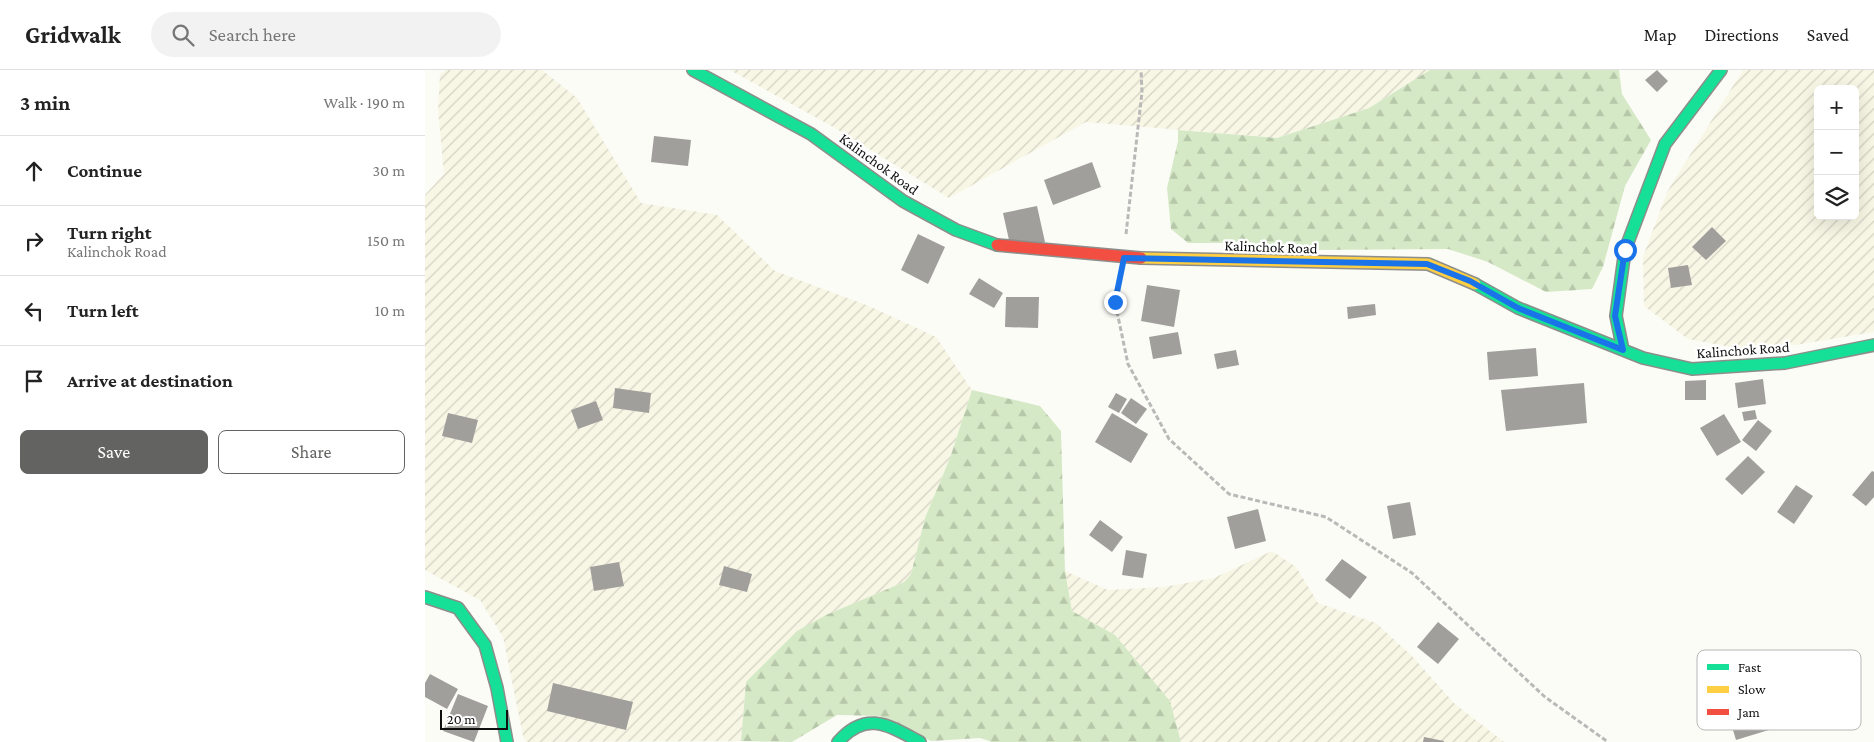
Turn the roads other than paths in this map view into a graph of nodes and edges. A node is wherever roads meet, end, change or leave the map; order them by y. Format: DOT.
graph roads {
  1 [pos="693,70"];
  2 [pos="1721,70"];
  3 [pos="1874,345"];
  4 [pos="1623,350"];
  5 [pos="425,597"];
  6 [pos="507,742"];
  7 [pos="838,742"];
  8 [pos="920,742"];
  1 -- 4 [label="street, Kalinchok Road"];
  2 -- 4 [label="street"];
  3 -- 4 [label="street, Kalinchok Road"];
  5 -- 6 [label="street"];
  7 -- 8 [label="street"];
}
